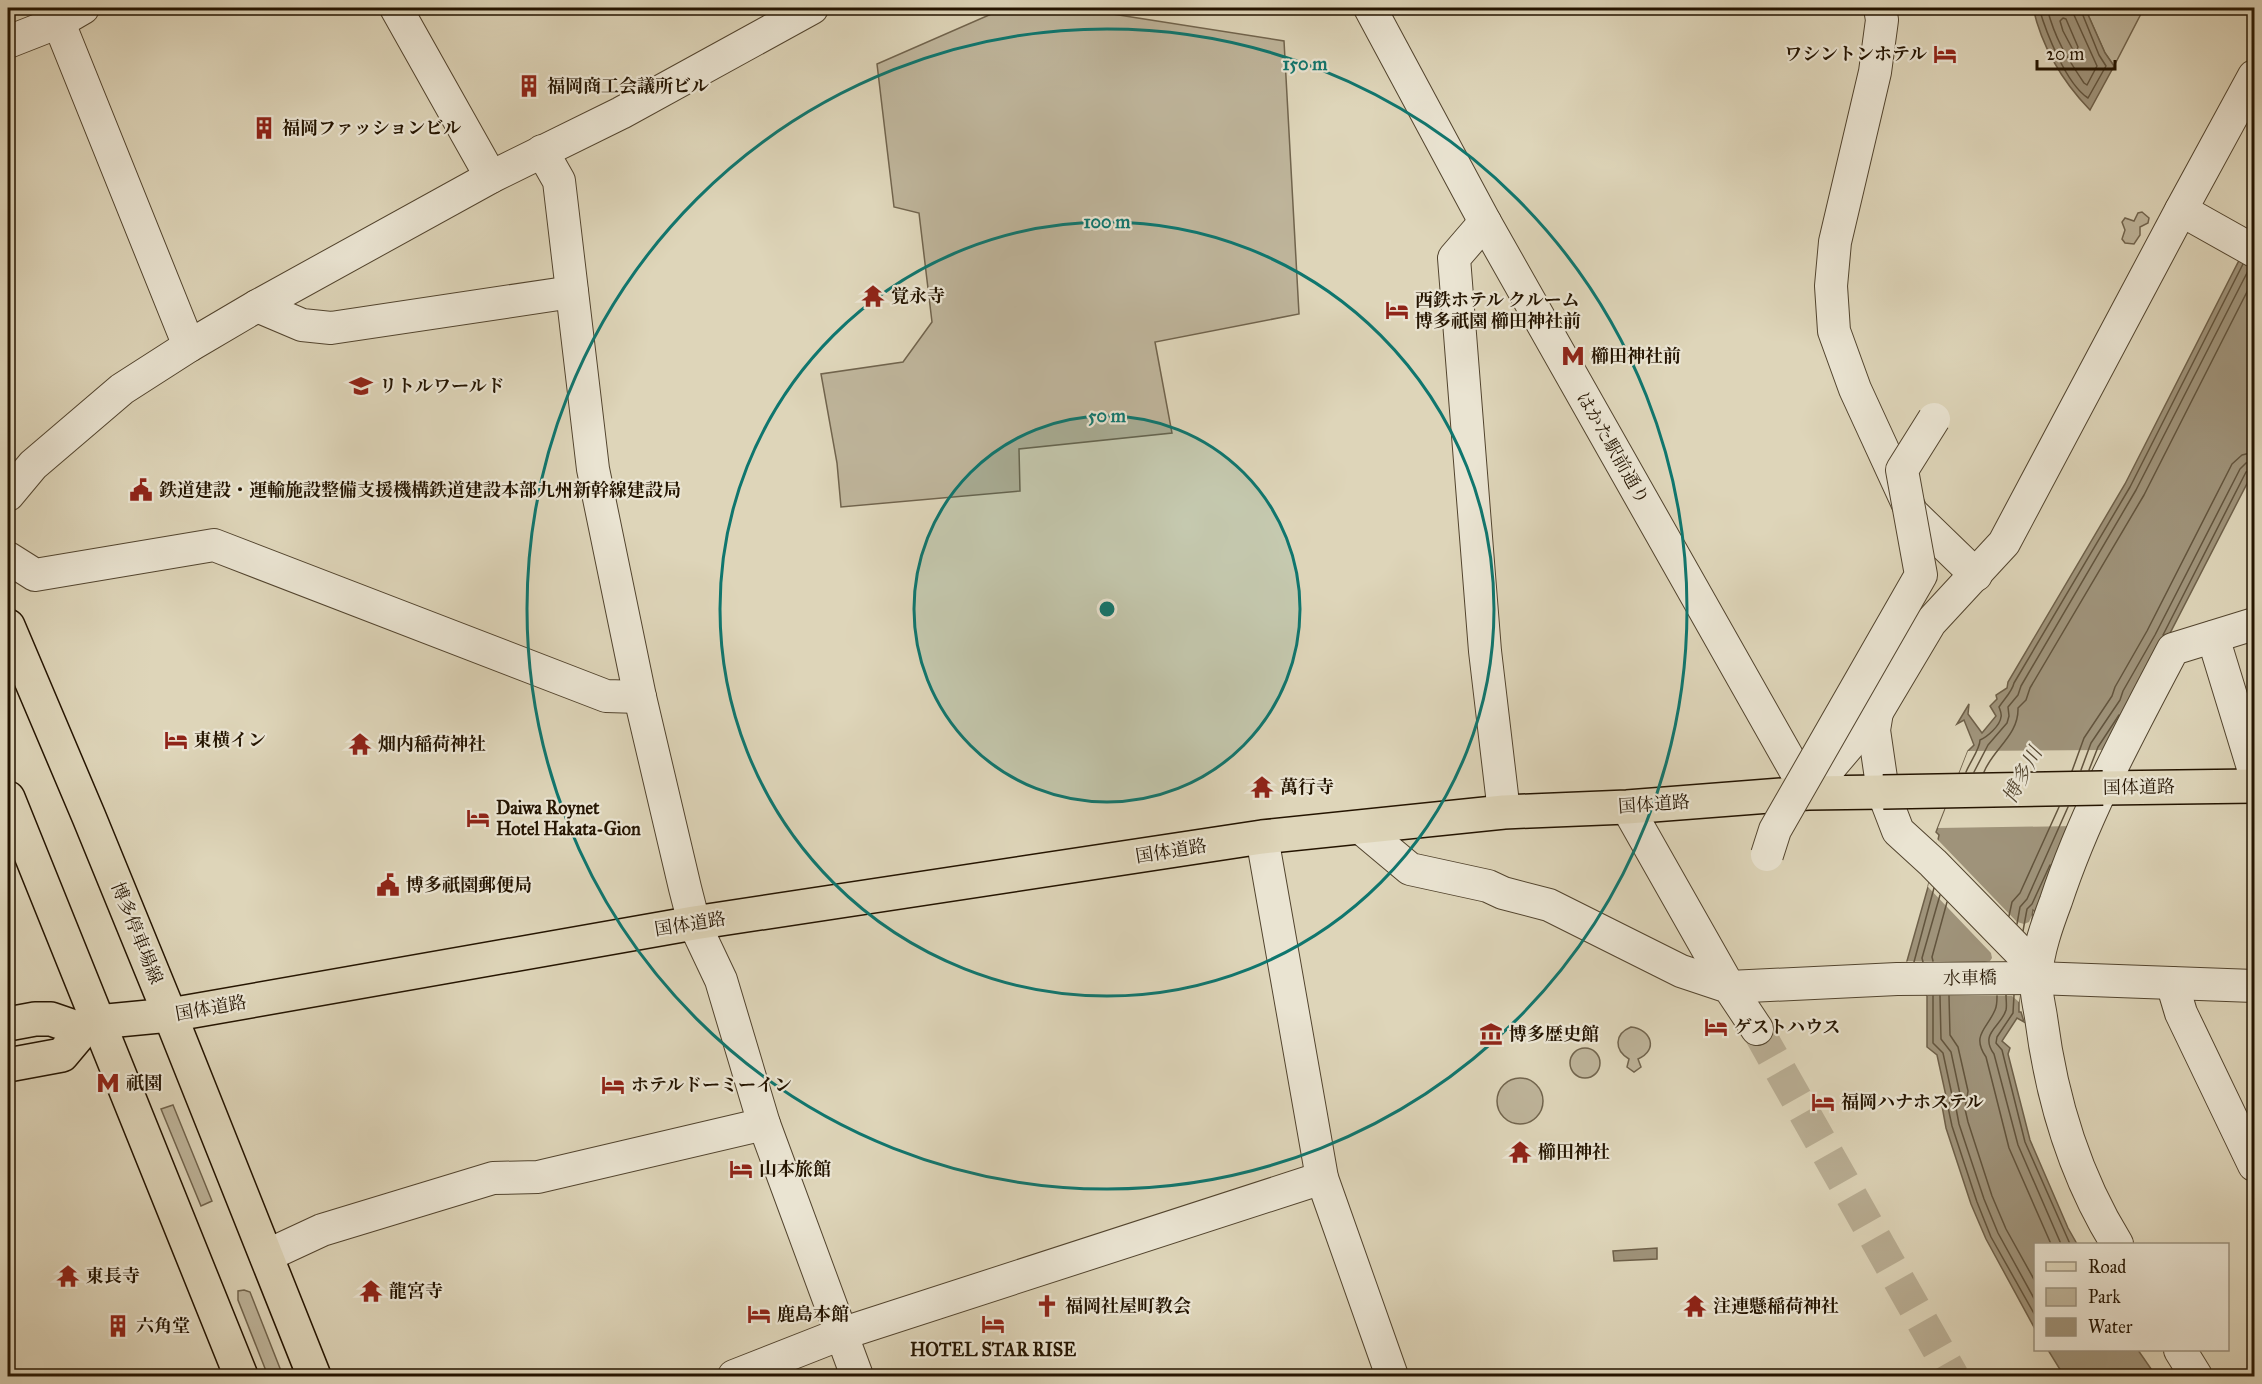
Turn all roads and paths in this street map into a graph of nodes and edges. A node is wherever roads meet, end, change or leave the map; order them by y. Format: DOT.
graph roads {
  1 [pos="396,8"];
  2 [pos="812,8"];
  3 [pos="1370,8"];
  4 [pos="1880,8"];
  5 [pos="65,12"];
  6 [pos="8,42"];
  7 [pos="2254,76"];
  8 [pos="542,151"];
  9 [pos="491,177"];
  10 [pos="2181,210"];
  11 [pos="1485,222"];
  12 [pos="2249,248"];
  13 [pos="572,292"];
  14 [pos="257,306"];
  15 [pos="189,346"];
  16 [pos="1934,419"];
  17 [pos="8,495"];
  18 [pos="8,558"];
  19 [pos="1976,575"];
  20 [pos="2254,624"];
  21 [pos="8,626"];
  22 [pos="2213,637"];
  23 [pos="640,698"];
  24 [pos="1877,712"];
  25 [pos="2254,771"];
  26 [pos="2254,786"];
  27 [pos="2103,788"];
  28 [pos="1883,792"];
  29 [pos="1808,793"];
  30 [pos="8,798"];
  31 [pos="1627,807"];
  32 [pos="1504,812"];
  33 [pos="1361,828"];
  34 [pos="1263,837"];
  35 [pos="1767,855"];
  36 [pos="694,923"];
  37 [pos="2028,971"];
  38 [pos="2172,983"];
  39 [pos="2254,986"];
  40 [pos="1729,987"];
  41 [pos="170,1015"];
  42 [pos="8,1024"];
  43 [pos="90,1026"];
  44 [pos="1757,1029"];
  45 [pos="8,1065"];
  46 [pos="764,1124"];
  47 [pos="2254,1166"];
  48 [pos="1322,1178"];
  49 [pos="2116,1243"];
  50 [pos="266,1256"];
  51 [pos="841,1334"];
  52 [pos="2181,1351"];
  53 [pos="241,1377"];
  54 [pos="314,1377"];
  55 [pos="734,1377"];
  56 [pos="857,1377"];
  57 [pos="1392,1377"];
  58 [pos="2196,1377"];
  1 -- 9 [label="street"];
  2 -- 8 [label="street"];
  3 -- 11 [label="street, はかた駅前通り"];
  4 -- 19 [label="street"];
  5 -- 6 [label="street"];
  5 -- 15 [label="street"];
  7 -- 10 [label="street"];
  8 -- 9 [label="street"];
  8 -- 13 [label="street"];
  9 -- 14 [label="street"];
  10 -- 12 [label="street"];
  10 -- 19 [label="street"];
  11 -- 29 [label="street, はかた駅前通り"];
  11 -- 32 [label="street"];
  13 -- 14 [label="street"];
  13 -- 23 [label="street"];
  14 -- 15 [label="street"];
  15 -- 17 [label="street"];
  16 -- 35 [label="street, bridge"];
  18 -- 23 [label="street"];
  19 -- 24 [label="street"];
  20 -- 22 [label="street"];
  21 -- 41 [label="main road, 博多停車場線"];
  22 -- 25 [label="street"];
  22 -- 27 [label="street"];
  23 -- 36 [label="street"];
  24 -- 28 [label="street"];
  24 -- 29 [label="street"];
  26 -- 27 [label="main road, 国体道路"];
  27 -- 28 [label="main road, 国体道路, bridge"];
  27 -- 37 [label="street"];
  28 -- 29 [label="main road, 国体道路"];
  28 -- 37 [label="street"];
  29 -- 31 [label="main road, 国体道路"];
  30 -- 43 [label="main road"];
  31 -- 32 [label="main road, 国体道路"];
  31 -- 40 [label="street"];
  32 -- 33 [label="main road, 国体道路"];
  33 -- 34 [label="main road, 国体道路"];
  33 -- 40 [label="street, 水車橋"];
  34 -- 36 [label="main road, 国体道路"];
  34 -- 48 [label="street"];
  36 -- 41 [label="main road, 国体道路"];
  36 -- 46 [label="street"];
  37 -- 38 [label="street, 水車橋"];
  37 -- 40 [label="street, 水車橋"];
  37 -- 49 [label="street"];
  38 -- 39 [label="street, 水車橋"];
  38 -- 47 [label="street"];
  40 -- 44 [label="street"];
  41 -- 43 [label="main road, 国体道路"];
  41 -- 50 [label="main road, 博多停車場線"];
  42 -- 43 [label="main road"];
  43 -- 45 [label="main road"];
  43 -- 53 [label="main road"];
  46 -- 50 [label="street"];
  46 -- 51 [label="street"];
  48 -- 51 [label="street"];
  48 -- 57 [label="street"];
  50 -- 54 [label="main road, 博多停車場線"];
  51 -- 55 [label="street"];
  51 -- 56 [label="street"];
  52 -- 58 [label="street"];
}
